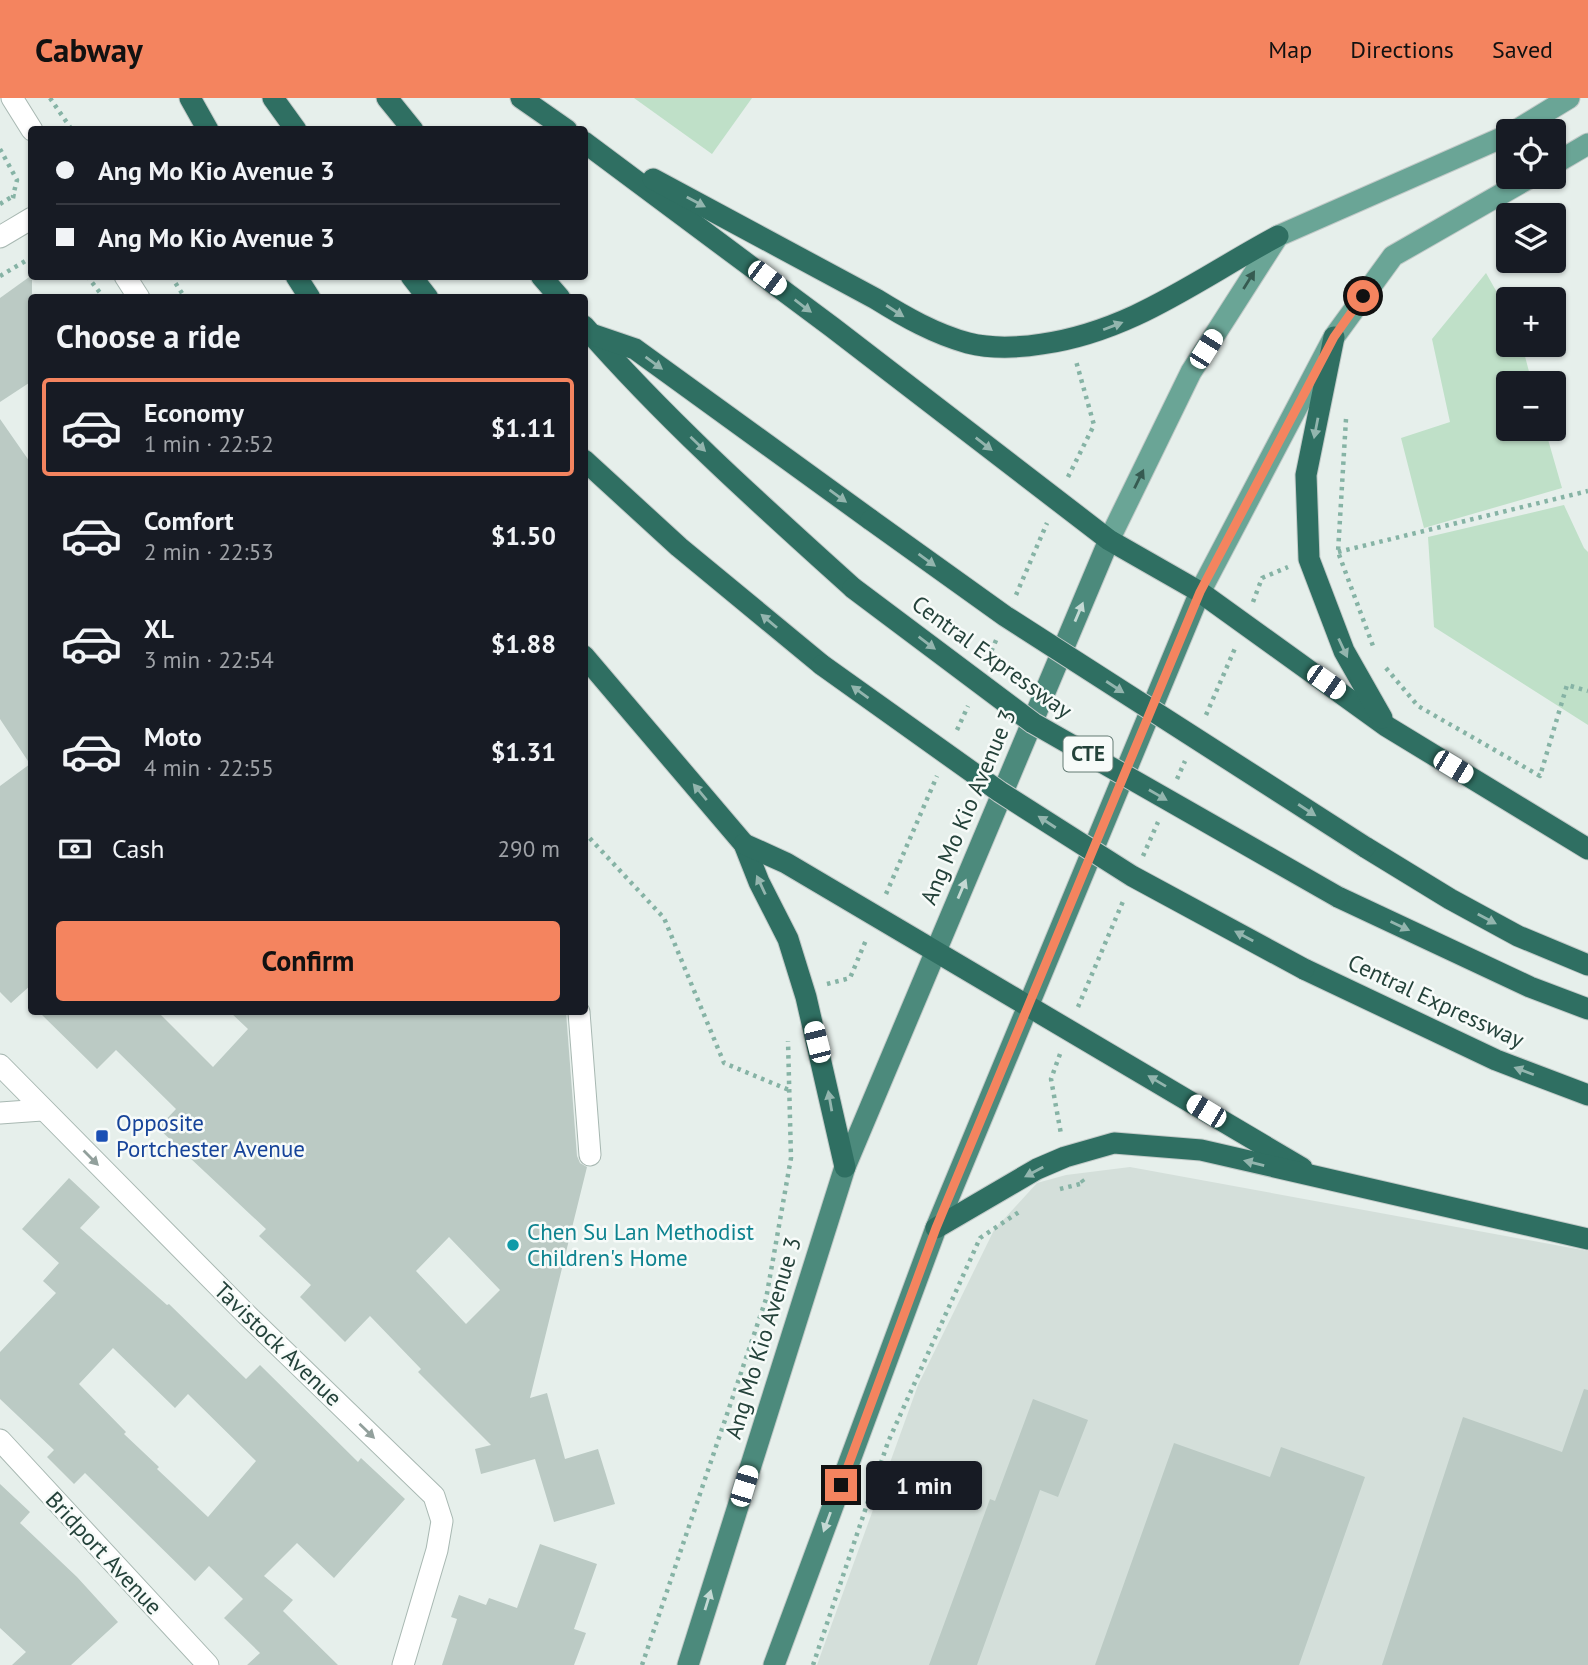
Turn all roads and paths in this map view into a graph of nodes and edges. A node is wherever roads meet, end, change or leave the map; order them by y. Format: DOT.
graph roads {
  1 [pos="12,98"];
  2 [pos="50,98"];
  3 [pos="190,98"];
  4 [pos="273,98"];
  5 [pos="387,98"];
  6 [pos="521,98"];
  7 [pos="1569,98"];
  8 [pos="1535,119"];
  9 [pos="30,126"];
  10 [pos="69,126"];
  11 [pos="206,126"];
  12 [pos="293,126"];
  13 [pos="410,126"];
  14 [pos="561,126"];
  15 [pos="1496,140"];
  16 [pos="588,144"];
  17 [pos="1588,144"];
  18 [pos="0,149"];
  19 [pos="1566,157"];
  20 [pos="1510,189"];
  21 [pos="13,196"];
  22 [pos="0,204"];
  23 [pos="28,209"];
  24 [pos="28,212"];
  25 [pos="1278,236"];
  26 [pos="0,237"];
  27 [pos="28,259"];
  28 [pos="0,276"];
  29 [pos="90,280"];
  30 [pos="414,280"];
  31 [pos="544,280"];
  32 [pos="101,294"];
  33 [pos="425,294"];
  34 [pos="557,294"];
  35 [pos="588,330"];
  36 [pos="1334,337"];
  37 [pos="1070,339"];
  38 [pos="1346,416"];
  39 [pos="588,464"];
  40 [pos="1588,491"];
  41 [pos="1057,500"];
  42 [pos="1109,540"];
  43 [pos="1338,552"];
  44 [pos="1309,559"];
  45 [pos="1200,592"];
  46 [pos="1013,600"];
  47 [pos="1246,625"];
  48 [pos="997,638"];
  49 [pos="1373,647"];
  50 [pos="1378,659"];
  51 [pos="588,661"];
  52 [pos="986,663"];
  53 [pos="1588,691"];
  54 [pos="970,700"];
  55 [pos="1201,725"];
  56 [pos="1386,726"];
  57 [pos="954,737"];
  58 [pos="1190,750"];
  59 [pos="937,775"];
  60 [pos="1173,788"];
  61 [pos="1162,813"];
  62 [pos="588,836"];
  63 [pos="744,844"];
  64 [pos="1588,849"];
  65 [pos="1140,863"];
  66 [pos="1129,888"];
  67 [pos="877,917"];
  68 [pos="935,952"];
  69 [pos="1588,965"];
  70 [pos="803,989"];
  71 [pos="1029,1005"];
  72 [pos="1588,1009"];
  73 [pos="579,1015"];
  74 [pos="1069,1028"];
  75 [pos="788,1035"];
  76 [pos="0,1065"];
  77 [pos="789,1090"];
  78 [pos="1588,1096"];
  79 [pos="43,1110"];
  80 [pos="0,1113"];
  81 [pos="590,1155"];
  82 [pos="1065,1157"];
  83 [pos="845,1167"];
  84 [pos="1321,1179"];
  85 [pos="1052,1191"];
  86 [pos="1021,1211"];
  87 [pos="936,1228"];
  88 [pos="1588,1239"];
  89 [pos="0,1440"];
  90 [pos="208,1665"];
  91 [pos="403,1665"];
  92 [pos="642,1665"];
  93 [pos="688,1665"];
  94 [pos="774,1665"];
  95 [pos="813,1665"];
  1 -- 9 [label="street"];
  2 -- 10 [label="path"];
  3 -- 11 [label="highway"];
  4 -- 12 [label="highway"];
  5 -- 13 [label="highway"];
  6 -- 14 [label="highway"];
  7 -- 8 [label="main road"];
  15 -- 25 [label="main road"];
  16 -- 37 [label="highway, one-way"];
  16 -- 41 [label="highway, one-way"];
  17 -- 19 [label="main road"];
  18 -- 21 [label="path"];
  20 -- 36 [label="main road"];
  21 -- 22 [label="path"];
  21 -- 23 [label="path"];
  24 -- 26 [label="street"];
  37 -- 25 [label="highway, one-way"];
  42 -- 25 [label="main road, Ang Mo Kio Avenue 3, one-way"];
  27 -- 28 [label="path"];
  29 -- 32 [label="path"];
  30 -- 33 [label="highway"];
  31 -- 34 [label="highway"];
  35 -- 69 [label="highway, one-way, bridge"];
  35 -- 72 [label="highway, Central Expressway / CTE, one-way, bridge"];
  36 -- 44 [label="highway, one-way"];
  36 -- 45 [label="main road"];
  37 -- 41 [label="path"];
  38 -- 43 [label="path"];
  78 -- 39 [label="highway, Central Expressway, one-way, bridge"];
  40 -- 43 [label="path"];
  41 -- 42 [label="highway"];
  41 -- 46 [label="path"];
  42 -- 45 [label="highway"];
  68 -- 42 [label="highway, Ang Mo Kio Avenue 3, one-way"];
  43 -- 49 [label="path"];
  44 -- 47 [label="path"];
  44 -- 56 [label="highway, one-way"];
  45 -- 47 [label="highway"];
  45 -- 71 [label="highway"];
  47 -- 55 [label="path"];
  47 -- 56 [label="highway"];
  48 -- 52 [label="path"];
  50 -- 53 [label="path"];
  63 -- 51 [label="highway, one-way"];
  54 -- 57 [label="path"];
  56 -- 64 [label="highway"];
  58 -- 60 [label="path"];
  59 -- 67 [label="path"];
  61 -- 65 [label="path"];
  62 -- 77 [label="path"];
  63 -- 67 [label="highway"];
  70 -- 63 [label="highway, one-way"];
  66 -- 74 [label="path"];
  67 -- 68 [label="highway"];
  67 -- 70 [label="path"];
  68 -- 71 [label="highway"];
  68 -- 83 [label="highway, Ang Mo Kio Avenue 3"];
  83 -- 70 [label="highway, one-way"];
  71 -- 74 [label="highway"];
  71 -- 87 [label="highway"];
  73 -- 81 [label="street"];
  74 -- 82 [label="path"];
  84 -- 74 [label="highway, one-way"];
  75 -- 77 [label="path"];
  76 -- 79 [label="street, Tavistock Avenue"];
  77 -- 92 [label="path"];
  79 -- 80 [label="street"];
  79 -- 91 [label="street, Tavistock Avenue, one-way"];
  84 -- 82 [label="highway, one-way"];
  82 -- 85 [label="path"];
  82 -- 87 [label="highway, one-way"];
  93 -- 83 [label="highway, Ang Mo Kio Avenue 3, one-way"];
  84 -- 88 [label="highway"];
  86 -- 95 [label="path"];
  87 -- 94 [label="highway, one-way"];
  89 -- 90 [label="street, Bridport Avenue"];
}
